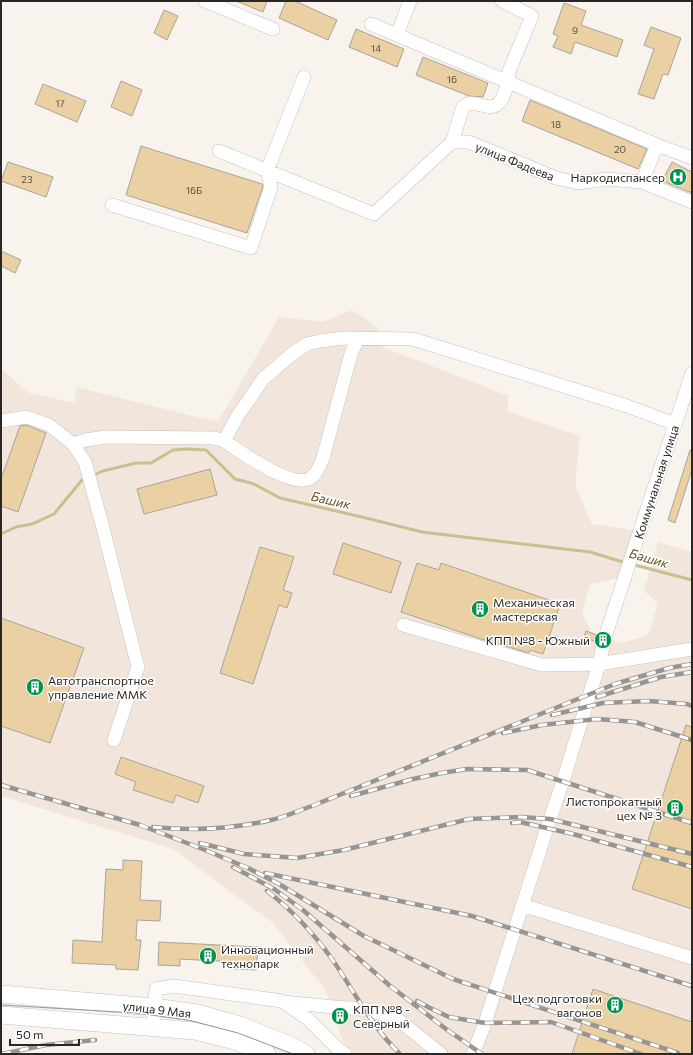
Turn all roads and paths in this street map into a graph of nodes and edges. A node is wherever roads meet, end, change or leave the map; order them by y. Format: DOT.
graph roads {
  1 [pos="205,1"];
  2 [pos="410,1"];
  3 [pos="502,1"];
  4 [pos="371,24"];
  5 [pos="273,29"];
  6 [pos="397,35"];
  7 [pos="304,77"];
  8 [pos="508,82"];
  9 [pos="452,142"];
  10 [pos="657,145"];
  11 [pos="219,151"];
  12 [pos="692,158"];
  13 [pos="267,171"];
  14 [pos="642,182"];
  15 [pos="692,202"];
  16 [pos="112,205"];
  17 [pos="358,339"];
  18 [pos="692,373"];
  19 [pos="1,421"];
  20 [pos="675,424"];
  21 [pos="224,441"];
  22 [pos="73,444"];
  23 [pos="402,625"];
  24 [pos="692,650"];
  25 [pos="599,664"];
  26 [pos="114,740"];
  27 [pos="522,905"];
  28 [pos="692,958"];
  29 [pos="1,994"];
  30 [pos="282,1001"];
  31 [pos="154,1007"];
  32 [pos="1,1015"];
  33 [pos="153,1027"];
  34 [pos="267,1054"];
  35 [pos="306,1054"];
  36 [pos="345,1054"];
  37 [pos="441,1054"];
  38 [pos="473,1054"];
  1 -- 5 [label="street"];
  2 -- 6 [label="street"];
  3 -- 8 [label="street"];
  4 -- 6 [label="street"];
  6 -- 8 [label="street"];
  7 -- 13 [label="street"];
  8 -- 9 [label="street"];
  8 -- 10 [label="street"];
  9 -- 13 [label="street"];
  9 -- 14 [label="street, улица Фадеева"];
  10 -- 12 [label="street"];
  10 -- 14 [label="street"];
  11 -- 13 [label="street"];
  13 -- 16 [label="street"];
  14 -- 15 [label="street, улица Фадеева"];
  17 -- 20 [label="street"];
  17 -- 21 [label="street"];
  17 -- 21 [label="street"];
  18 -- 20 [label="street, Коммунальная улица"];
  19 -- 22 [label="street"];
  20 -- 25 [label="street, Коммунальная улица"];
  21 -- 22 [label="street"];
  22 -- 26 [label="street"];
  23 -- 25 [label="street"];
  24 -- 25 [label="street"];
  25 -- 27 [label="street, Коммунальная улица"];
  27 -- 28 [label="street"];
  27 -- 38 [label="street, Коммунальная улица"];
  29 -- 31 [label="main road, улица 9 Мая"];
  30 -- 31 [label="street"];
  30 -- 36 [label="street"];
  30 -- 37 [label="street"];
  31 -- 33 [label="street"];
  31 -- 35 [label="main road, улица 9 Мая"];
  32 -- 33 [label="main road, улица 9 Мая"];
  33 -- 34 [label="main road, улица 9 Мая"];
}
